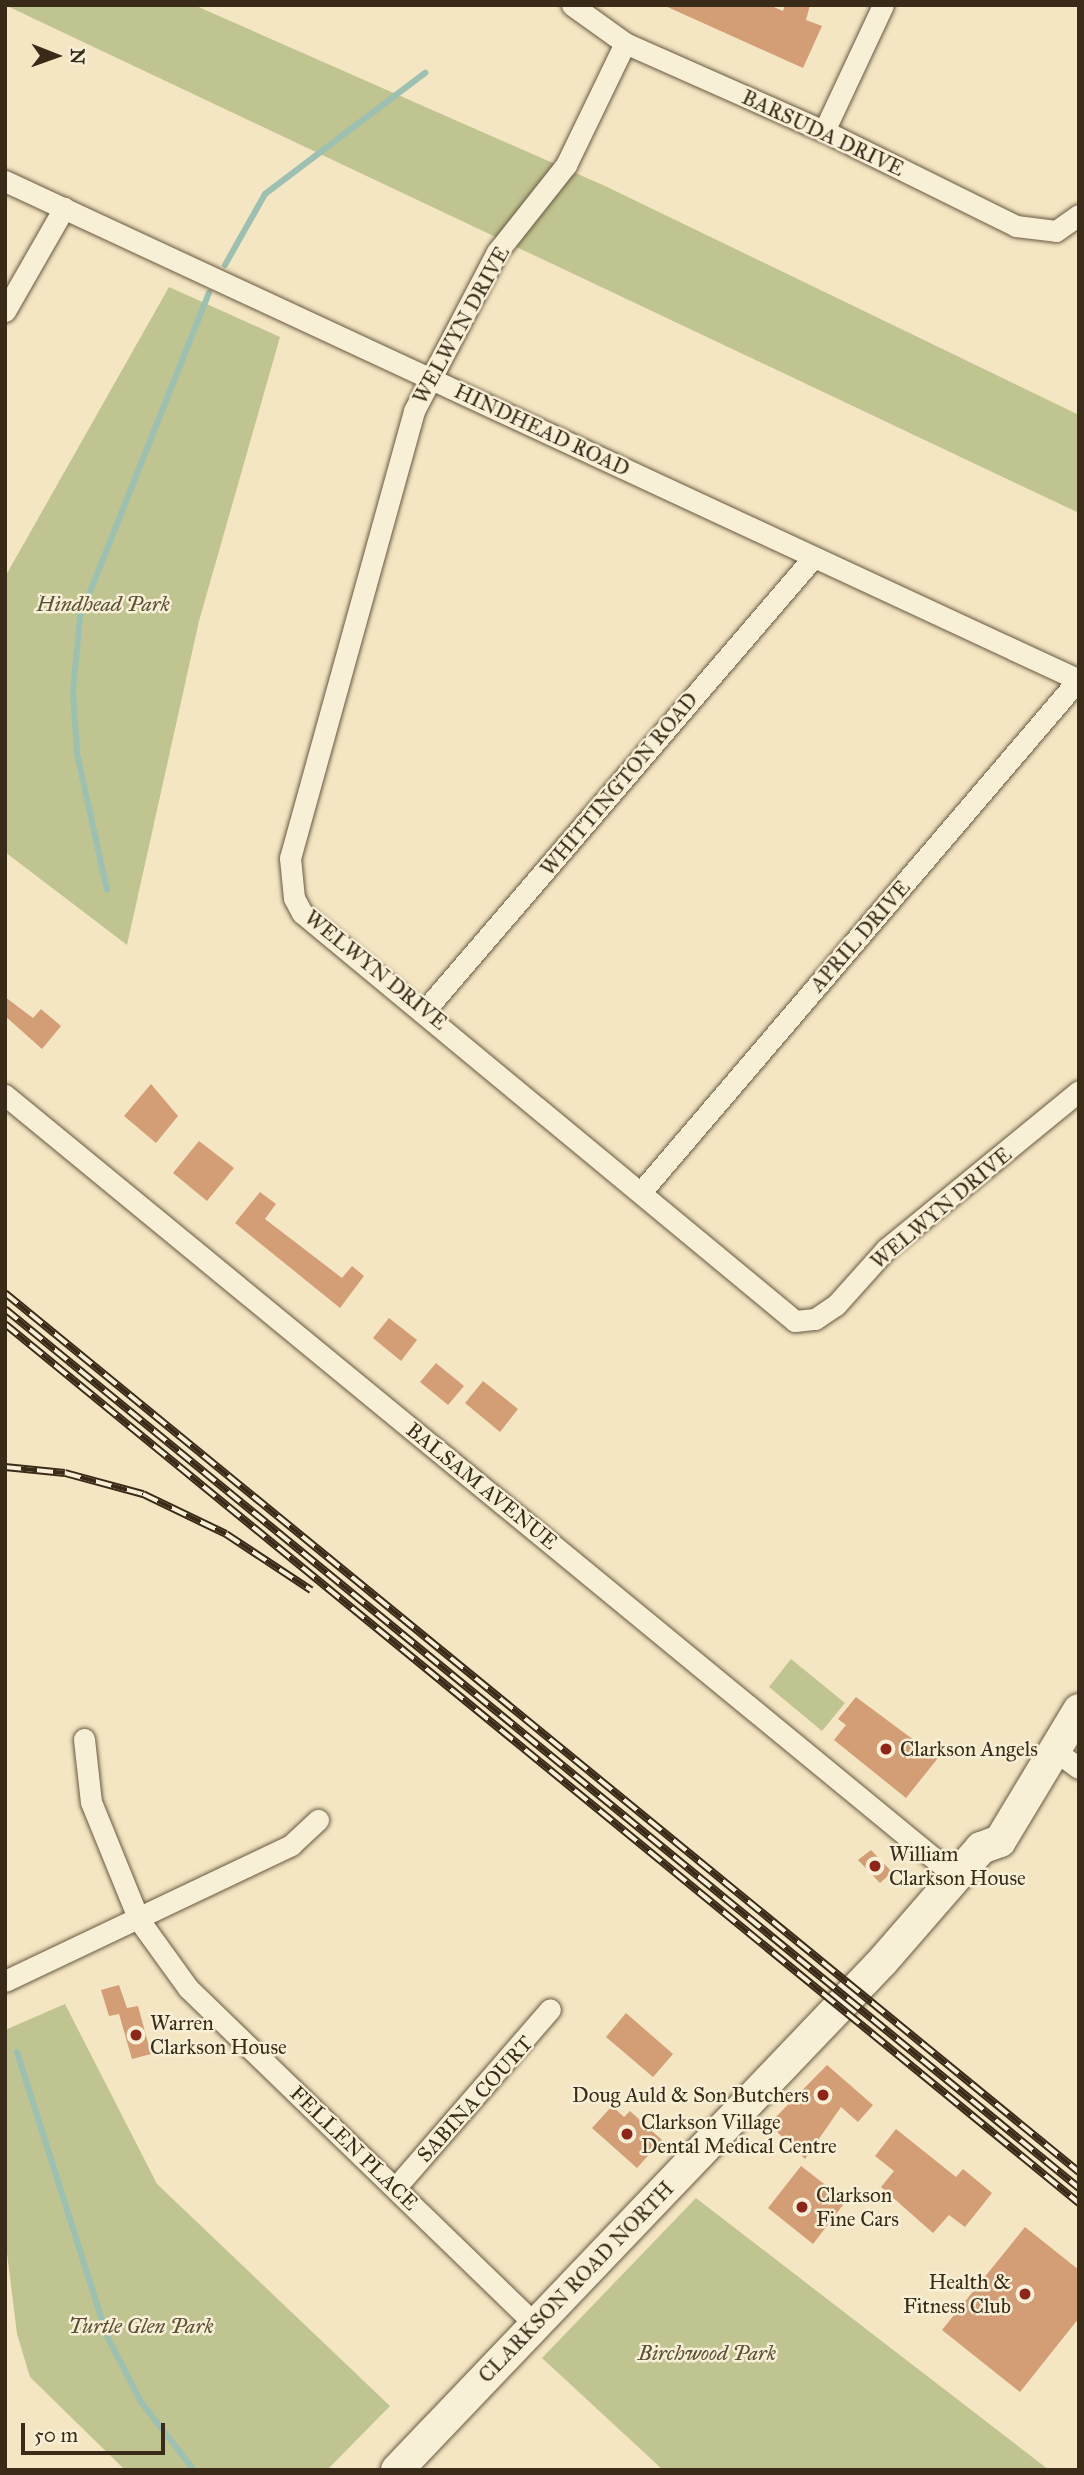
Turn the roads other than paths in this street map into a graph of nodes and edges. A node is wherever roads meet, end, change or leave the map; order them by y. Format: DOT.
graph roads {
  1 [pos="572,5"];
  2 [pos="883,5"];
  3 [pos="625,43"];
  4 [pos="824,131"];
  5 [pos="5,180"];
  6 [pos="64,208"];
  7 [pos="1079,215"];
  8 [pos="5,311"];
  9 [pos="430,377"];
  10 [pos="812,559"];
  11 [pos="1079,680"];
  12 [pos="426,1009"];
  13 [pos="1079,1091"];
  14 [pos="5,1095"];
  15 [pos="641,1192"];
  16 [pos="1079,1710"];
  17 [pos="84,1739"];
  18 [pos="1049,1757"];
  19 [pos="1079,1768"];
  20 [pos="318,1820"];
  21 [pos="958,1878"];
  22 [pos="139,1920"];
  23 [pos="5,1981"];
  24 [pos="550,2009"];
  25 [pos="396,2187"];
  26 [pos="535,2324"];
  27 [pos="407,2466"];
  1 -- 3 [label="street, BARSUDA DRIVE"];
  2 -- 4 [label="street"];
  3 -- 4 [label="street, BARSUDA DRIVE"];
  3 -- 9 [label="street, WELWYN DRIVE"];
  4 -- 7 [label="street, BARSUDA DRIVE"];
  5 -- 6 [label="street, HINDHEAD ROAD"];
  6 -- 8 [label="street"];
  6 -- 9 [label="street, HINDHEAD ROAD"];
  9 -- 10 [label="street, HINDHEAD ROAD"];
  9 -- 12 [label="street, WELWYN DRIVE"];
  10 -- 11 [label="street, HINDHEAD ROAD"];
  10 -- 12 [label="street, WHITTINGTON ROAD"];
  11 -- 15 [label="street, APRIL DRIVE"];
  12 -- 15 [label="street, WELWYN DRIVE"];
  13 -- 15 [label="street, WELWYN DRIVE"];
  14 -- 21 [label="street, BALSAM AVENUE"];
  16 -- 18 [label="street, CLARKSON ROAD NORTH"];
  17 -- 22 [label="street, FELLEN PLACE"];
  18 -- 19 [label="street"];
  18 -- 21 [label="street, CLARKSON ROAD NORTH"];
  20 -- 22 [label="street"];
  21 -- 26 [label="street, CLARKSON ROAD NORTH"];
  22 -- 23 [label="street"];
  22 -- 25 [label="street, FELLEN PLACE"];
  24 -- 25 [label="street, SABINA COURT"];
  25 -- 26 [label="street, FELLEN PLACE"];
  26 -- 27 [label="street, CLARKSON ROAD NORTH"];
}
